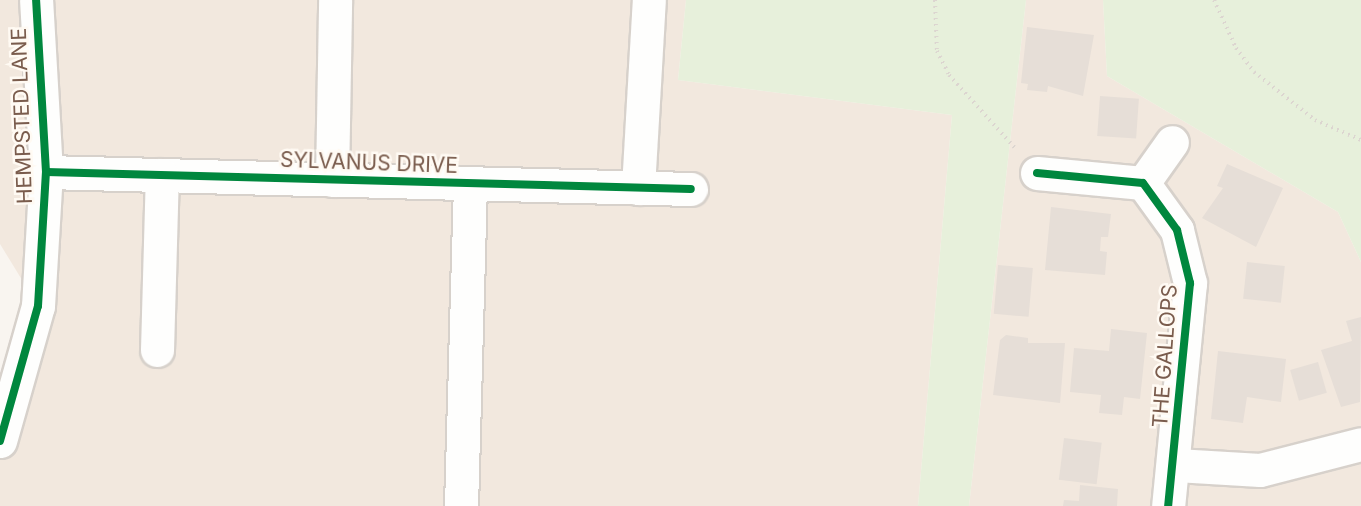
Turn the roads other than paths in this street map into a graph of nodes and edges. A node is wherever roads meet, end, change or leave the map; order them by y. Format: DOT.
graph roads {
  1 [pos="36,0"];
  2 [pos="335,0"];
  3 [pos="649,0"];
  4 [pos="1172,142"];
  5 [pos="46,172"];
  6 [pos="1037,173"];
  7 [pos="162,175"];
  8 [pos="332,180"];
  9 [pos="1143,183"];
  10 [pos="470,184"];
  11 [pos="638,188"];
  12 [pos="691,189"];
  13 [pos="157,350"];
  14 [pos="0,441"];
  15 [pos="1361,444"];
  16 [pos="1176,465"];
  17 [pos="461,506"];
  18 [pos="1168,506"];
  1 -- 5 [label="street, HEMPSTED LANE"];
  2 -- 8 [label="street, SYLVANUS DRIVE"];
  3 -- 11 [label="street"];
  4 -- 9 [label="street"];
  5 -- 7 [label="street, SYLVANUS DRIVE"];
  5 -- 14 [label="street, HEMPSTED LANE"];
  6 -- 9 [label="street"];
  7 -- 8 [label="street, SYLVANUS DRIVE"];
  7 -- 13 [label="street"];
  8 -- 10 [label="street, SYLVANUS DRIVE"];
  9 -- 16 [label="street, THE GALLOPS"];
  10 -- 11 [label="street, SYLVANUS DRIVE"];
  10 -- 17 [label="street, SYLVANUS DRIVE"];
  11 -- 12 [label="street, SYLVANUS DRIVE"];
  15 -- 16 [label="street"];
  16 -- 18 [label="street, THE GALLOPS"];
}
